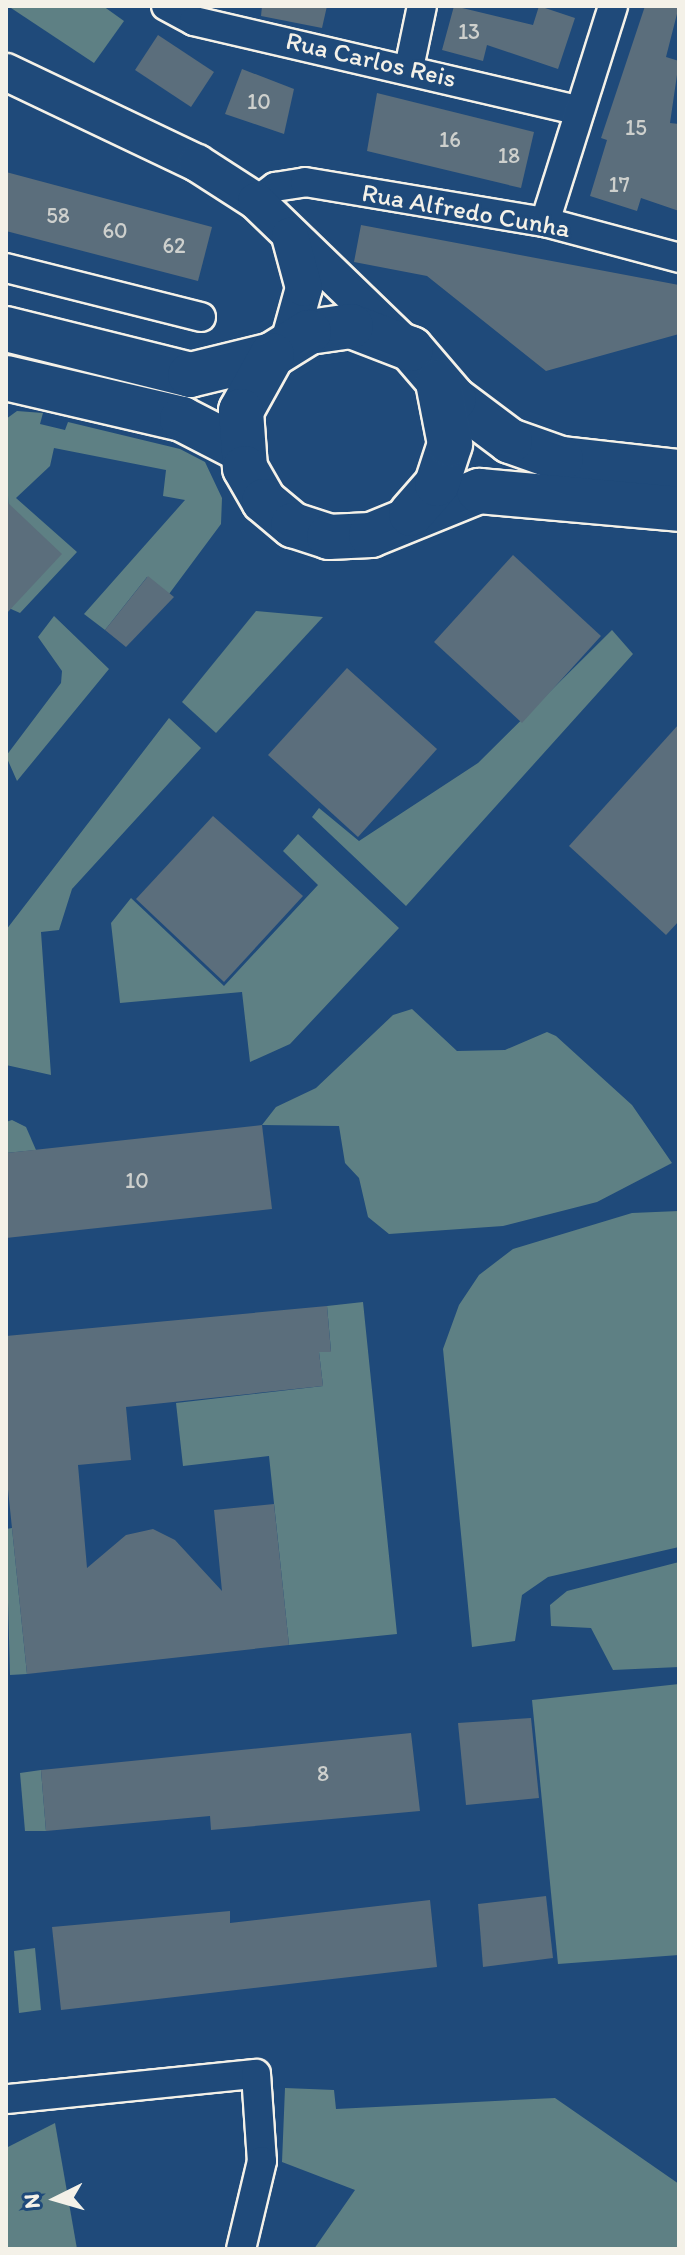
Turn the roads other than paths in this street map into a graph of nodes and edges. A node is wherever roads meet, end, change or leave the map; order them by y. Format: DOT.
graph roads {
  1 [pos="166,6"];
  2 [pos="422,6"];
  3 [pos="613,6"];
  4 [pos="409,68"];
  5 [pos="6,72"];
  6 [pos="580,111"];
  7 [pos="256,201"];
  8 [pos="545,222"];
  9 [pos="289,234"];
  10 [pos="679,258"];
  11 [pos="6,268"];
  12 [pos="201,317"];
  13 [pos="6,329"];
  14 [pos="280,348"];
  15 [pos="425,366"];
  16 [pos="6,378"];
  17 [pos="240,449"];
  18 [pos="679,472"];
  19 [pos="679,509"];
  20 [pos="409,516"];
  21 [pos="7,2100"];
  22 [pos="241,2249"];
  1 -- 4 [label="street, Rua Carlos Reis"];
  2 -- 4 [label="street"];
  3 -- 6 [label="street"];
  4 -- 6 [label="street, Rua Carlos Reis"];
  5 -- 7 [label="street"];
  6 -- 8 [label="street"];
  7 -- 8 [label="street, Rua Alfredo Cunha"];
  7 -- 9 [label="street"];
  8 -- 10 [label="street, Rua Alfredo Cunha"];
  9 -- 14 [label="street"];
  9 -- 15 [label="street"];
  11 -- 12 [label="street"];
  13 -- 14 [label="main road"];
  14 -- 15 [label="main road"];
  14 -- 17 [label="main road"];
  15 -- 18 [label="main road"];
  15 -- 20 [label="main road"];
  16 -- 17 [label="main road"];
  17 -- 20 [label="main road"];
  19 -- 20 [label="main road"];
  21 -- 22 [label="street"];
}
